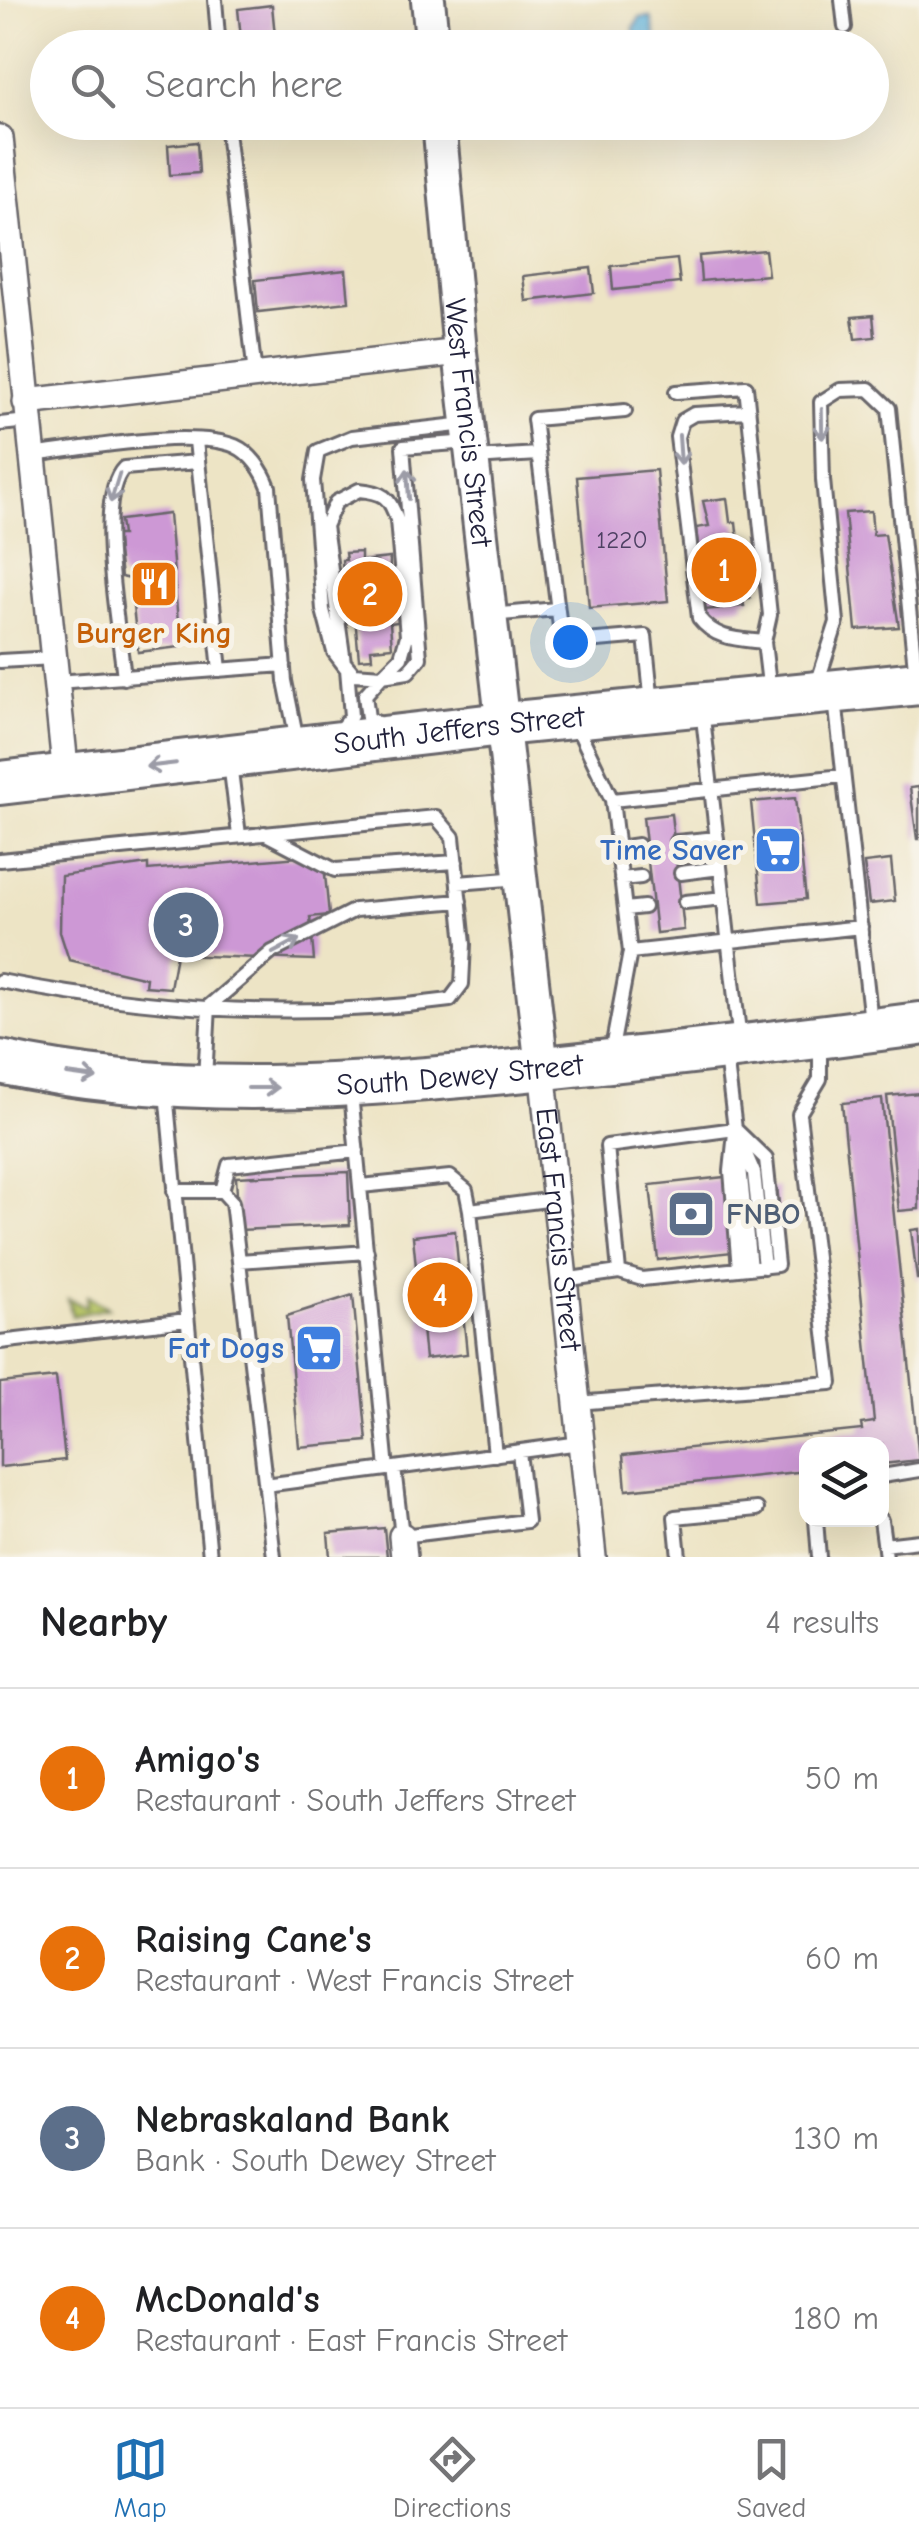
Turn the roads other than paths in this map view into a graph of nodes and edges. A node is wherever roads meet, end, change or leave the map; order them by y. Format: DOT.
graph roads {
  1 [pos="215,0"];
  2 [pos="428,0"];
  3 [pos="842,0"];
  4 [pos="845,26"];
  5 [pos="218,30"];
  6 [pos="431,30"];
  7 [pos="0,138"];
  8 [pos="228,140"];
  9 [pos="442,140"];
  10 [pos="1,164"];
  11 [pos="460,352"];
  12 [pos="255,376"];
  13 [pos="676,392"];
  14 [pos="748,410"];
  15 [pos="27,412"];
  16 [pos="625,412"];
  17 [pos="0,424"];
  18 [pos="389,433"];
  19 [pos="196,441"];
  20 [pos="471,441"];
  21 [pos="403,447"];
  22 [pos="538,454"];
  23 [pos="32,455"];
  24 [pos="198,462"];
  25 [pos="556,608"];
  26 [pos="490,615"];
  27 [pos="764,642"];
  28 [pos="0,661"];
  29 [pos="284,665"];
  30 [pos="347,669"];
  31 [pos="56,670"];
  32 [pos="220,670"];
  33 [pos="382,676"];
  34 [pos="124,678"];
  35 [pos="918,686"];
  36 [pos="824,693"];
  37 [pos="771,699"];
  38 [pos="702,707"];
  39 [pos="652,711"];
  40 [pos="572,718"];
  41 [pos="503,724"];
  42 [pos="403,736"];
  43 [pos="310,746"];
  44 [pos="229,756"];
  45 [pos="66,776"];
  46 [pos="844,776"];
  47 [pos="0,783"];
  48 [pos="711,787"];
  49 [pos="612,800"];
  50 [pos="264,833"];
  51 [pos="239,835"];
  52 [pos="717,838"];
  53 [pos="676,842"];
  54 [pos="638,845"];
  55 [pos="618,848"];
  56 [pos="0,860"];
  57 [pos="456,862"];
  58 [pos="720,868"];
  59 [pos="681,872"];
  60 [pos="641,877"];
  61 [pos="520,878"];
  62 [pos="621,879"];
  63 [pos="458,884"];
  64 [pos="724,898"];
  65 [pos="460,902"];
  66 [pos="685,902"];
  67 [pos="644,907"];
  68 [pos="625,909"];
  69 [pos="860,927"];
  70 [pos="728,941"];
  71 [pos="630,952"];
  72 [pos="0,981"];
  73 [pos="209,1006"];
  74 [pos="919,1024"];
  75 [pos="872,1030"];
  76 [pos="820,1037"];
  77 [pos="733,1048"];
  78 [pos="610,1061"];
  79 [pos="0,1062"];
  80 [pos="542,1068"];
  81 [pos="185,1085"];
  82 [pos="350,1086"];
  83 [pos="735,1129"];
  84 [pos="357,1151"];
  85 [pos="360,1186"];
  86 [pos="174,1191"];
  87 [pos="222,1191"];
  88 [pos="555,1200"];
  89 [pos="470,1210"];
  90 [pos="367,1252"];
  91 [pos="239,1261"];
  92 [pos="751,1268"];
  93 [pos="619,1272"];
  94 [pos="564,1280"];
  95 [pos="187,1320"];
  96 [pos="0,1342"];
  97 [pos="576,1402"];
  98 [pos="580,1443"];
  99 [pos="519,1452"];
  100 [pos="495,1455"];
  101 [pos="391,1468"];
  102 [pos="919,1470"];
  103 [pos="889,1475"];
  104 [pos="265,1485"];
  105 [pos="757,1510"];
  106 [pos="817,1527"];
  107 [pos="919,1541"];
  108 [pos="404,1546"];
  109 [pos="885,1551"];
  110 [pos="210,1557"];
  111 [pos="274,1557"];
  112 [pos="593,1557"];
  113 [pos="678,1557"];
  114 [pos="819,1557"];
  1 -- 5 [label="lane"];
  2 -- 6 [label="street"];
  3 -- 4 [label="lane"];
  7 -- 10 [label="street"];
  8 -- 12 [label="lane"];
  9 -- 11 [label="street, West Francis Street"];
  10 -- 15 [label="street"];
  11 -- 12 [label="street"];
  11 -- 20 [label="street, West Francis Street"];
  12 -- 15 [label="street"];
  13 -- 14 [label="lane"];
  14 -- 27 [label="lane"];
  14 -- 27 [label="lane, one-way"];
  15 -- 17 [label="lane"];
  15 -- 23 [label="street"];
  16 -- 22 [label="lane"];
  18 -- 20 [label="lane"];
  18 -- 21 [label="lane"];
  18 -- 30 [label="lane"];
  19 -- 23 [label="lane"];
  19 -- 24 [label="lane"];
  19 -- 29 [label="lane"];
  20 -- 21 [label="lane"];
  20 -- 22 [label="lane"];
  20 -- 26 [label="street, West Francis Street"];
  33 -- 21 [label="lane, one-way"];
  22 -- 25 [label="lane"];
  23 -- 31 [label="street"];
  24 -- 32 [label="lane"];
  24 -- 34 [label="lane, one-way"];
  25 -- 26 [label="lane"];
  25 -- 39 [label="lane"];
  26 -- 41 [label="street, West Francis Street"];
  27 -- 37 [label="lane"];
  28 -- 31 [label="lane"];
  29 -- 32 [label="lane"];
  29 -- 43 [label="lane"];
  30 -- 33 [label="lane"];
  30 -- 33 [label="lane"];
  30 -- 43 [label="lane"];
  31 -- 34 [label="lane"];
  31 -- 45 [label="street"];
  32 -- 34 [label="lane"];
  33 -- 42 [label="lane"];
  35 -- 36 [label="highway, South Jeffers Street"];
  35 -- 36 [label="lane, one-way"];
  36 -- 37 [label="highway, South Jeffers Street"];
  36 -- 46 [label="lane"];
  37 -- 38 [label="highway, South Jeffers Street"];
  38 -- 39 [label="highway, South Jeffers Street"];
  38 -- 48 [label="lane"];
  39 -- 40 [label="highway, South Jeffers Street"];
  40 -- 41 [label="highway, South Jeffers Street"];
  40 -- 49 [label="lane"];
  41 -- 42 [label="highway, South Jeffers Street"];
  41 -- 61 [label="street, East Francis Street"];
  42 -- 43 [label="highway, South Jeffers Street"];
  43 -- 44 [label="highway, South Jeffers Street"];
  44 -- 45 [label="highway, South Jeffers Street, one-way"];
  44 -- 51 [label="lane"];
  45 -- 47 [label="highway, South Jeffers Street"];
  46 -- 48 [label="lane"];
  46 -- 69 [label="lane"];
  48 -- 49 [label="lane"];
  48 -- 52 [label="lane"];
  49 -- 55 [label="lane"];
  50 -- 51 [label="lane"];
  50 -- 57 [label="lane"];
  50 -- 57 [label="lane"];
  51 -- 56 [label="lane"];
  52 -- 53 [label="lane"];
  52 -- 58 [label="lane"];
  54 -- 55 [label="lane"];
  55 -- 62 [label="lane"];
  57 -- 63 [label="lane"];
  58 -- 59 [label="lane"];
  58 -- 64 [label="lane"];
  60 -- 62 [label="lane"];
  61 -- 63 [label="lane"];
  61 -- 80 [label="street, East Francis Street"];
  62 -- 68 [label="lane"];
  63 -- 65 [label="lane"];
  64 -- 66 [label="lane"];
  64 -- 70 [label="lane"];
  73 -- 65 [label="lane, one-way"];
  65 -- 73 [label="lane"];
  67 -- 68 [label="lane"];
  68 -- 71 [label="lane"];
  69 -- 70 [label="lane"];
  69 -- 75 [label="lane"];
  70 -- 71 [label="lane"];
  70 -- 77 [label="lane"];
  71 -- 78 [label="lane"];
  72 -- 73 [label="lane"];
  73 -- 81 [label="lane"];
  74 -- 75 [label="highway, South Dewey Street"];
  75 -- 76 [label="highway, South Dewey Street"];
  76 -- 77 [label="highway, South Dewey Street"];
  76 -- 97 [label="lane"];
  77 -- 78 [label="highway, South Dewey Street"];
  77 -- 83 [label="lane"];
  78 -- 80 [label="highway, South Dewey Street"];
  79 -- 81 [label="highway, South Dewey Street, one-way"];
  80 -- 82 [label="highway, South Dewey Street"];
  80 -- 88 [label="street, East Francis Street"];
  81 -- 82 [label="highway, South Dewey Street, one-way"];
  81 -- 86 [label="lane"];
  82 -- 84 [label="lane"];
  83 -- 92 [label="lane"];
  83 -- 92 [label="lane"];
  83 -- 93 [label="lane"];
  84 -- 85 [label="lane"];
  84 -- 87 [label="lane"];
  85 -- 89 [label="lane"];
  85 -- 90 [label="lane"];
  86 -- 87 [label="lane"];
  86 -- 95 [label="lane"];
  87 -- 91 [label="lane"];
  88 -- 89 [label="lane"];
  88 -- 94 [label="street, East Francis Street"];
  89 -- 100 [label="lane"];
  90 -- 91 [label="lane"];
  90 -- 101 [label="lane"];
  91 -- 104 [label="lane"];
  92 -- 93 [label="lane"];
  93 -- 94 [label="lane"];
  94 -- 97 [label="street, East Francis Street"];
  95 -- 96 [label="lane"];
  95 -- 110 [label="lane"];
  97 -- 98 [label="street, East Francis Street"];
  98 -- 99 [label="lane"];
  98 -- 112 [label="street, East Francis Street"];
  99 -- 100 [label="lane"];
  99 -- 108 [label="lane"];
  100 -- 101 [label="lane"];
  101 -- 104 [label="lane"];
  101 -- 108 [label="lane"];
  102 -- 103 [label="lane"];
  104 -- 111 [label="lane"];
  105 -- 113 [label="lane"];
  106 -- 114 [label="lane"];
  107 -- 109 [label="lane"];
}
